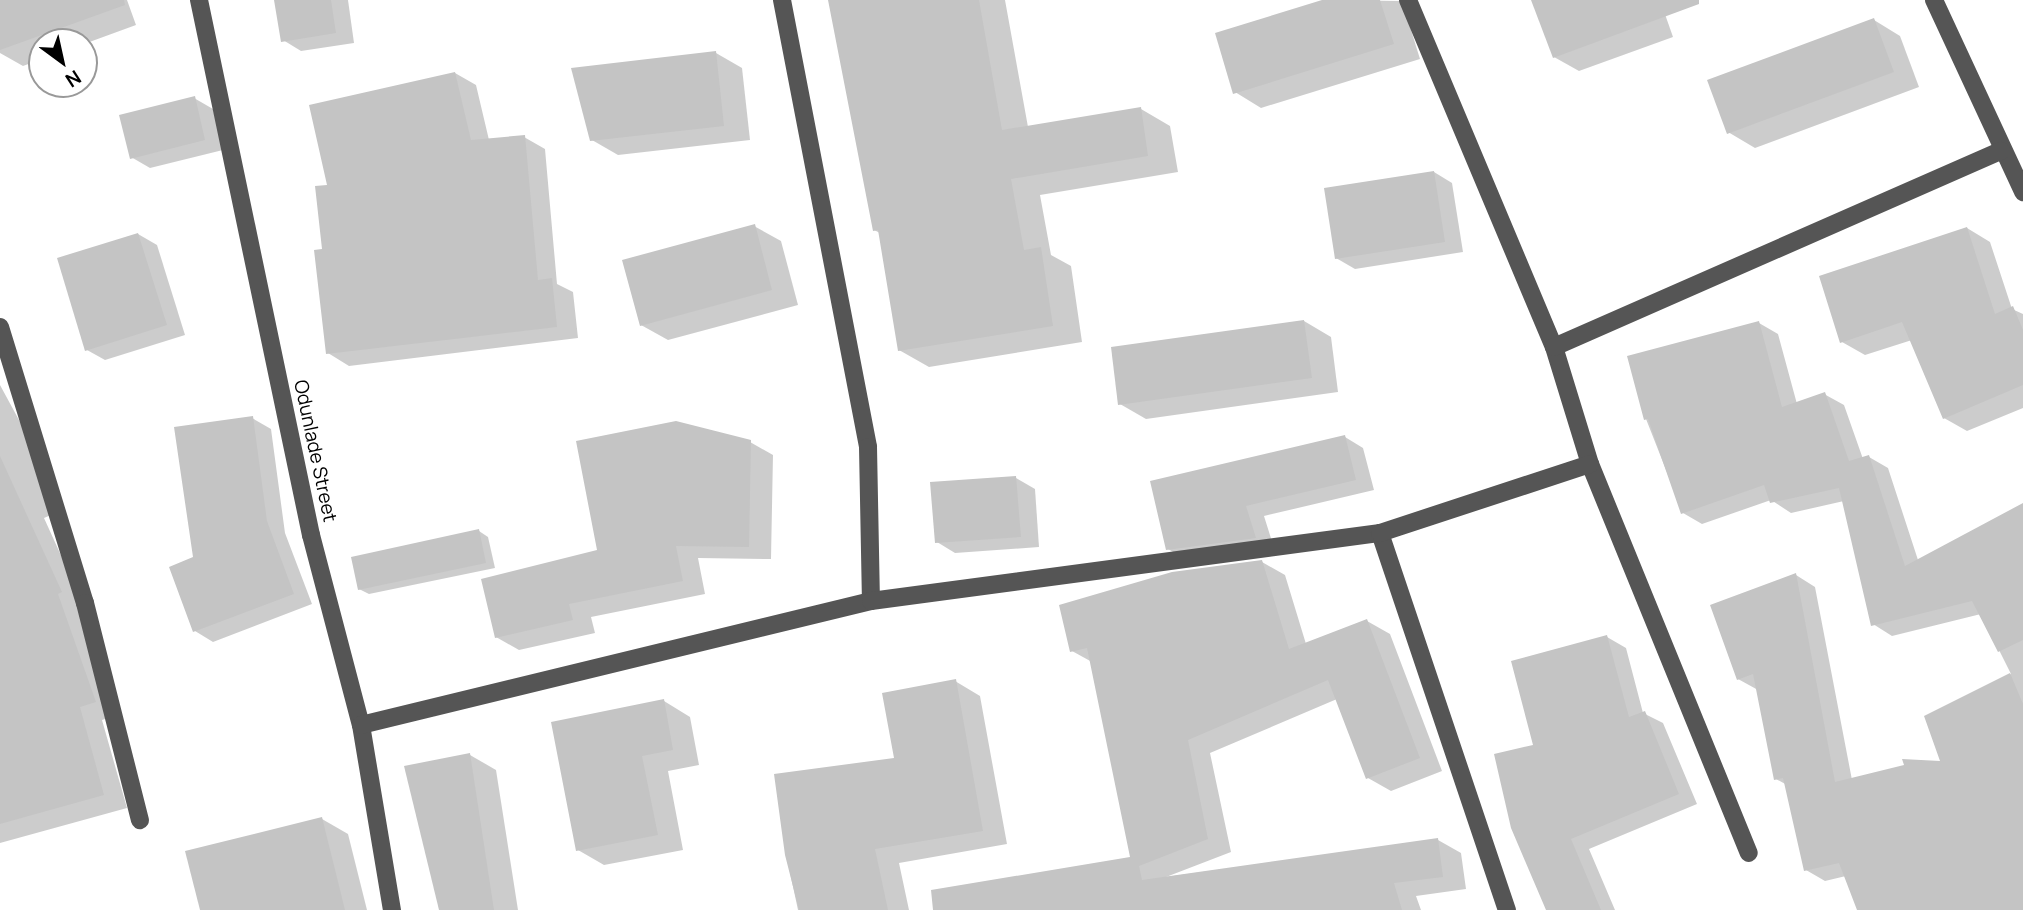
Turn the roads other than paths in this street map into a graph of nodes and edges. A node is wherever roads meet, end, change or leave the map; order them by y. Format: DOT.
graph roads {
  1 [pos="199,0"];
  2 [pos="782,0"];
  3 [pos="1408,0"];
  4 [pos="1934,0"];
  5 [pos="2001,151"];
  6 [pos="2023,192"];
  7 [pos="0,327"];
  8 [pos="1554,347"];
  9 [pos="1590,464"];
  10 [pos="1380,533"];
  11 [pos="871,601"];
  12 [pos="361,725"];
  13 [pos="141,820"];
  14 [pos="1749,853"];
  15 [pos="392,910"];
  16 [pos="1507,910"];
  1 -- 12 [label="street, Odunlade Street"];
  2 -- 11 [label="street"];
  3 -- 8 [label="street"];
  4 -- 5 [label="street"];
  5 -- 6 [label="street"];
  5 -- 8 [label="street"];
  7 -- 13 [label="street"];
  8 -- 9 [label="street"];
  9 -- 10 [label="street"];
  9 -- 14 [label="street"];
  10 -- 11 [label="street"];
  10 -- 16 [label="street"];
  11 -- 12 [label="street"];
  12 -- 15 [label="street, Odunlade Street"];
}
